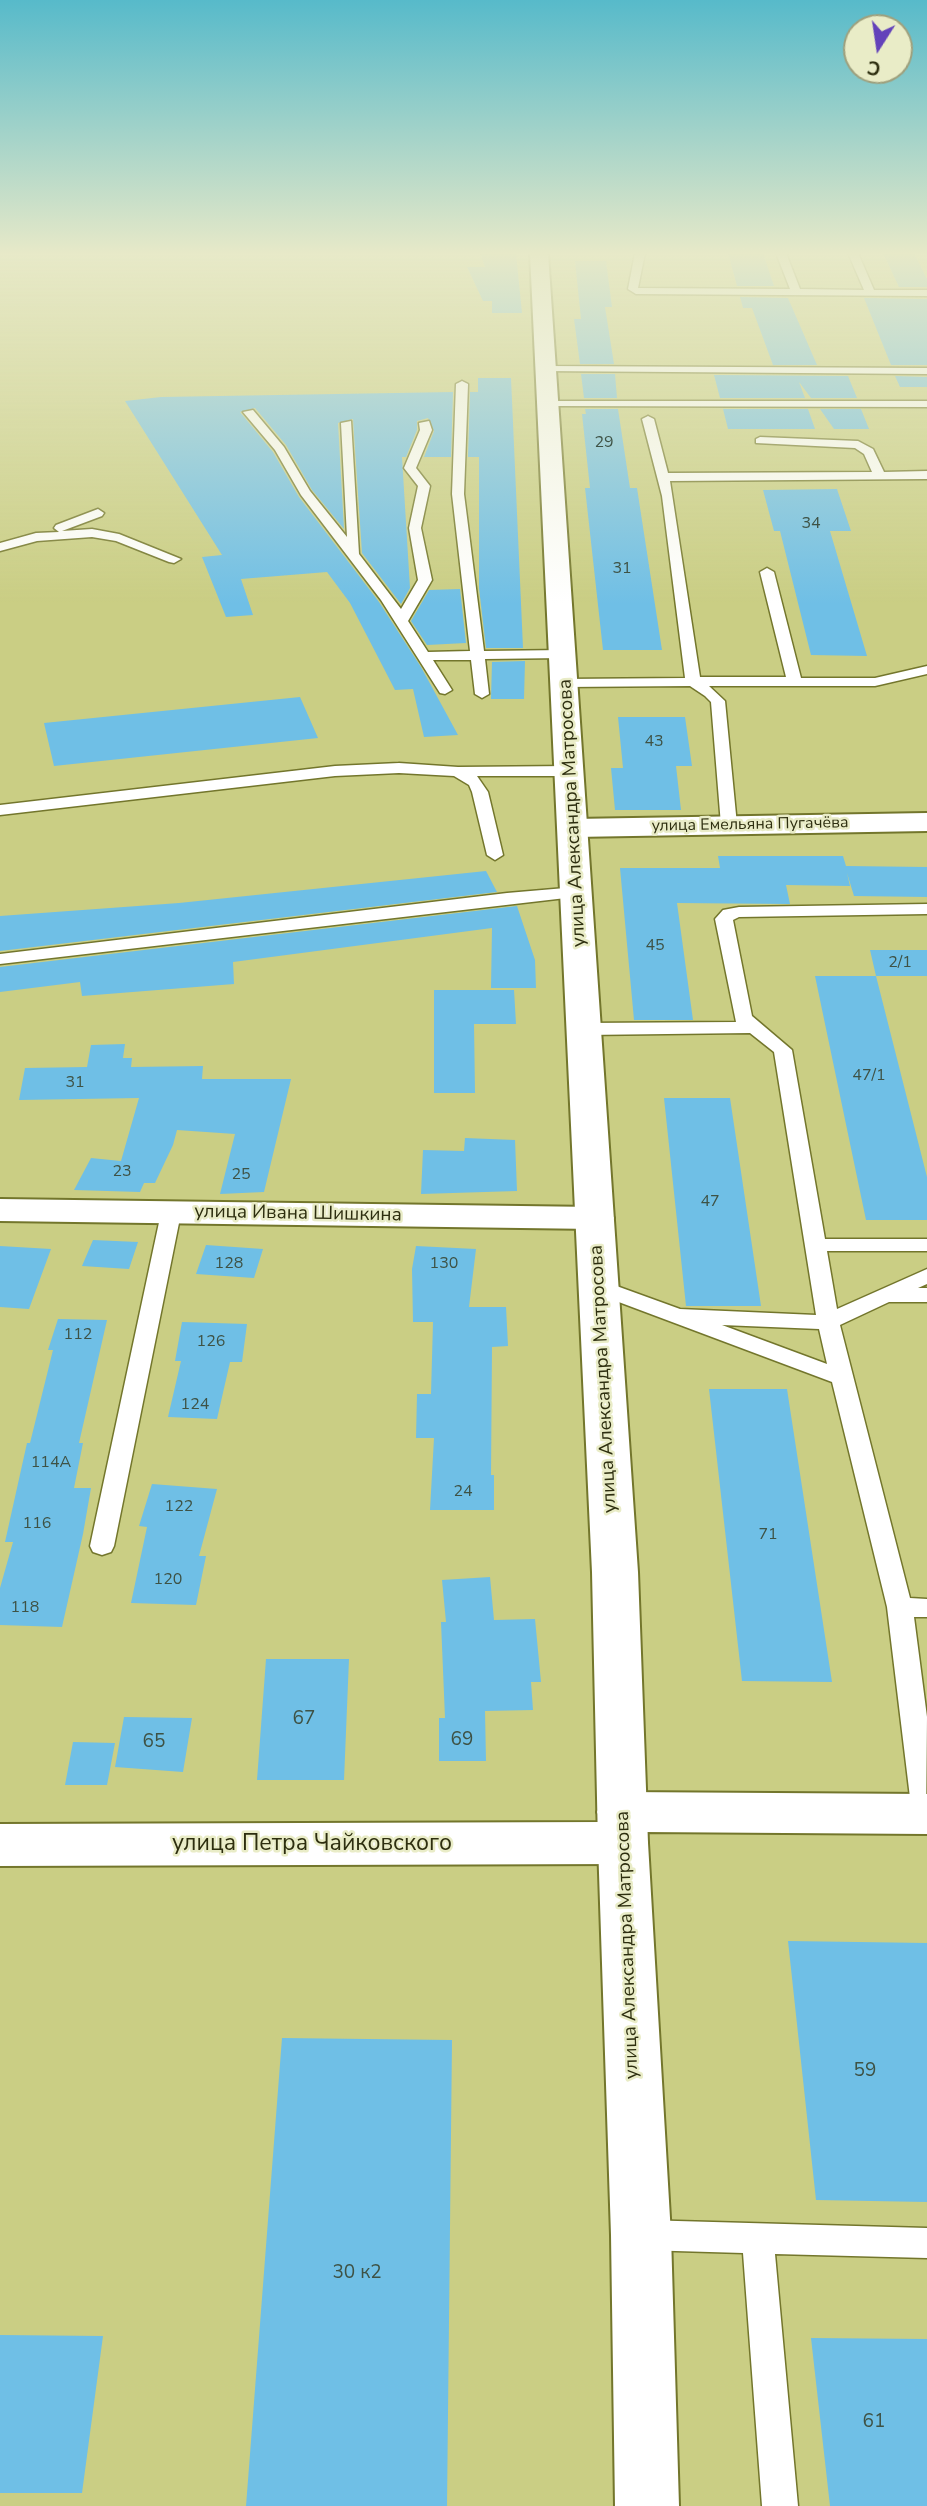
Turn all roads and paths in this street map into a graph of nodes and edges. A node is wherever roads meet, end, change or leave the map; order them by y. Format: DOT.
graph roads {
  1 [pos="548,370"];
  2 [pos="927,371"];
  3 [pos="462,384"];
  4 [pos="549,387"];
  5 [pos="927,404"];
  6 [pos="249,412"];
  7 [pos="649,419"];
  8 [pos="347,423"];
  9 [pos="425,423"];
  10 [pos="760,441"];
  11 [pos="880,475"];
  12 [pos="927,475"];
  13 [pos="664,477"];
  14 [pos="98,513"];
  15 [pos="36,537"];
  16 [pos="0,547"];
  17 [pos="354,552"];
  18 [pos="174,559"];
  19 [pos="767,572"];
  20 [pos="401,621"];
  21 [pos="477,655"];
  22 [pos="424,656"];
  23 [pos="565,668"];
  24 [pos="927,670"];
  25 [pos="694,682"];
  26 [pos="785,682"];
  27 [pos="445,690"];
  28 [pos="482,694"];
  29 [pos="570,771"];
  30 [pos="458,772"];
  31 [pos="0,810"];
  32 [pos="927,822"];
  33 [pos="729,825"];
  34 [pos="573,828"];
  35 [pos="495,855"];
  36 [pos="577,892"];
  37 [pos="927,909"];
  38 [pos="0,959"];
  39 [pos="755,1027"];
  40 [pos="585,1029"];
  41 [pos="0,1210"];
  42 [pos="172,1213"];
  43 [pos="595,1218"];
  44 [pos="815,1245"];
  45 [pos="927,1245"];
  46 [pos="927,1276"];
  47 [pos="600,1287"];
  48 [pos="884,1296"];
  49 [pos="927,1296"];
  50 [pos="678,1316"];
  51 [pos="828,1322"];
  52 [pos="843,1378"];
  53 [pos="102,1546"];
  54 [pos="900,1607"];
  55 [pos="927,1608"];
  56 [pos="927,1814"];
  57 [pos="623,1827"];
  58 [pos="0,1845"];
  59 [pos="641,2235"];
  60 [pos="758,2240"];
  61 [pos="927,2243"];
  62 [pos="647,2506"];
  63 [pos="780,2506"];
  1 -- 4 [label="street, улица Александра Матросова"];
  2 -- 4 [label="lane"];
  3 -- 21 [label="lane"];
  4 -- 5 [label="lane"];
  4 -- 23 [label="street, улица Александра Матросова"];
  6 -- 17 [label="lane"];
  7 -- 13 [label="lane"];
  8 -- 17 [label="lane"];
  9 -- 20 [label="lane"];
  10 -- 11 [label="lane"];
  11 -- 12 [label="lane"];
  11 -- 13 [label="lane"];
  13 -- 25 [label="lane"];
  14 -- 15 [label="lane"];
  15 -- 16 [label="lane"];
  15 -- 18 [label="lane"];
  17 -- 20 [label="lane"];
  19 -- 26 [label="lane"];
  20 -- 22 [label="lane"];
  21 -- 22 [label="lane"];
  21 -- 23 [label="lane"];
  21 -- 28 [label="lane"];
  22 -- 27 [label="lane"];
  23 -- 25 [label="lane"];
  23 -- 29 [label="street, улица Александра Матросова"];
  24 -- 26 [label="lane"];
  25 -- 26 [label="lane"];
  25 -- 33 [label="lane"];
  29 -- 30 [label="lane"];
  29 -- 34 [label="street, улица Александра Матросова"];
  30 -- 31 [label="lane"];
  30 -- 35 [label="lane"];
  32 -- 33 [label="street, улица Емельяна Пугачёва"];
  33 -- 34 [label="street, улица Емельяна Пугачёва"];
  34 -- 36 [label="street, улица Александра Матросова"];
  36 -- 38 [label="lane"];
  36 -- 40 [label="street, улица Александра Матросова"];
  37 -- 39 [label="lane"];
  39 -- 40 [label="lane"];
  39 -- 44 [label="lane"];
  40 -- 43 [label="street, улица Александра Матросова"];
  41 -- 42 [label="street, улица Ивана Шишкина"];
  42 -- 43 [label="street, улица Ивана Шишкина"];
  42 -- 53 [label="lane"];
  43 -- 47 [label="street, улица Александра Матросова"];
  44 -- 45 [label="lane"];
  44 -- 51 [label="lane"];
  46 -- 48 [label="lane"];
  47 -- 50 [label="lane"];
  47 -- 57 [label="street, улица Александра Матросова"];
  48 -- 49 [label="lane"];
  48 -- 51 [label="lane"];
  50 -- 51 [label="lane"];
  50 -- 52 [label="lane"];
  51 -- 52 [label="lane"];
  52 -- 54 [label="lane"];
  54 -- 55 [label="lane"];
  54 -- 56 [label="lane"];
  56 -- 57 [label="street, улица Петра Чайковского"];
  57 -- 58 [label="street, улица Петра Чайковского"];
  57 -- 59 [label="street, улица Александра Матросова"];
  59 -- 60 [label="lane"];
  59 -- 62 [label="street, улица Александра Матросова"];
  60 -- 61 [label="lane"];
  60 -- 63 [label="lane"];
}
